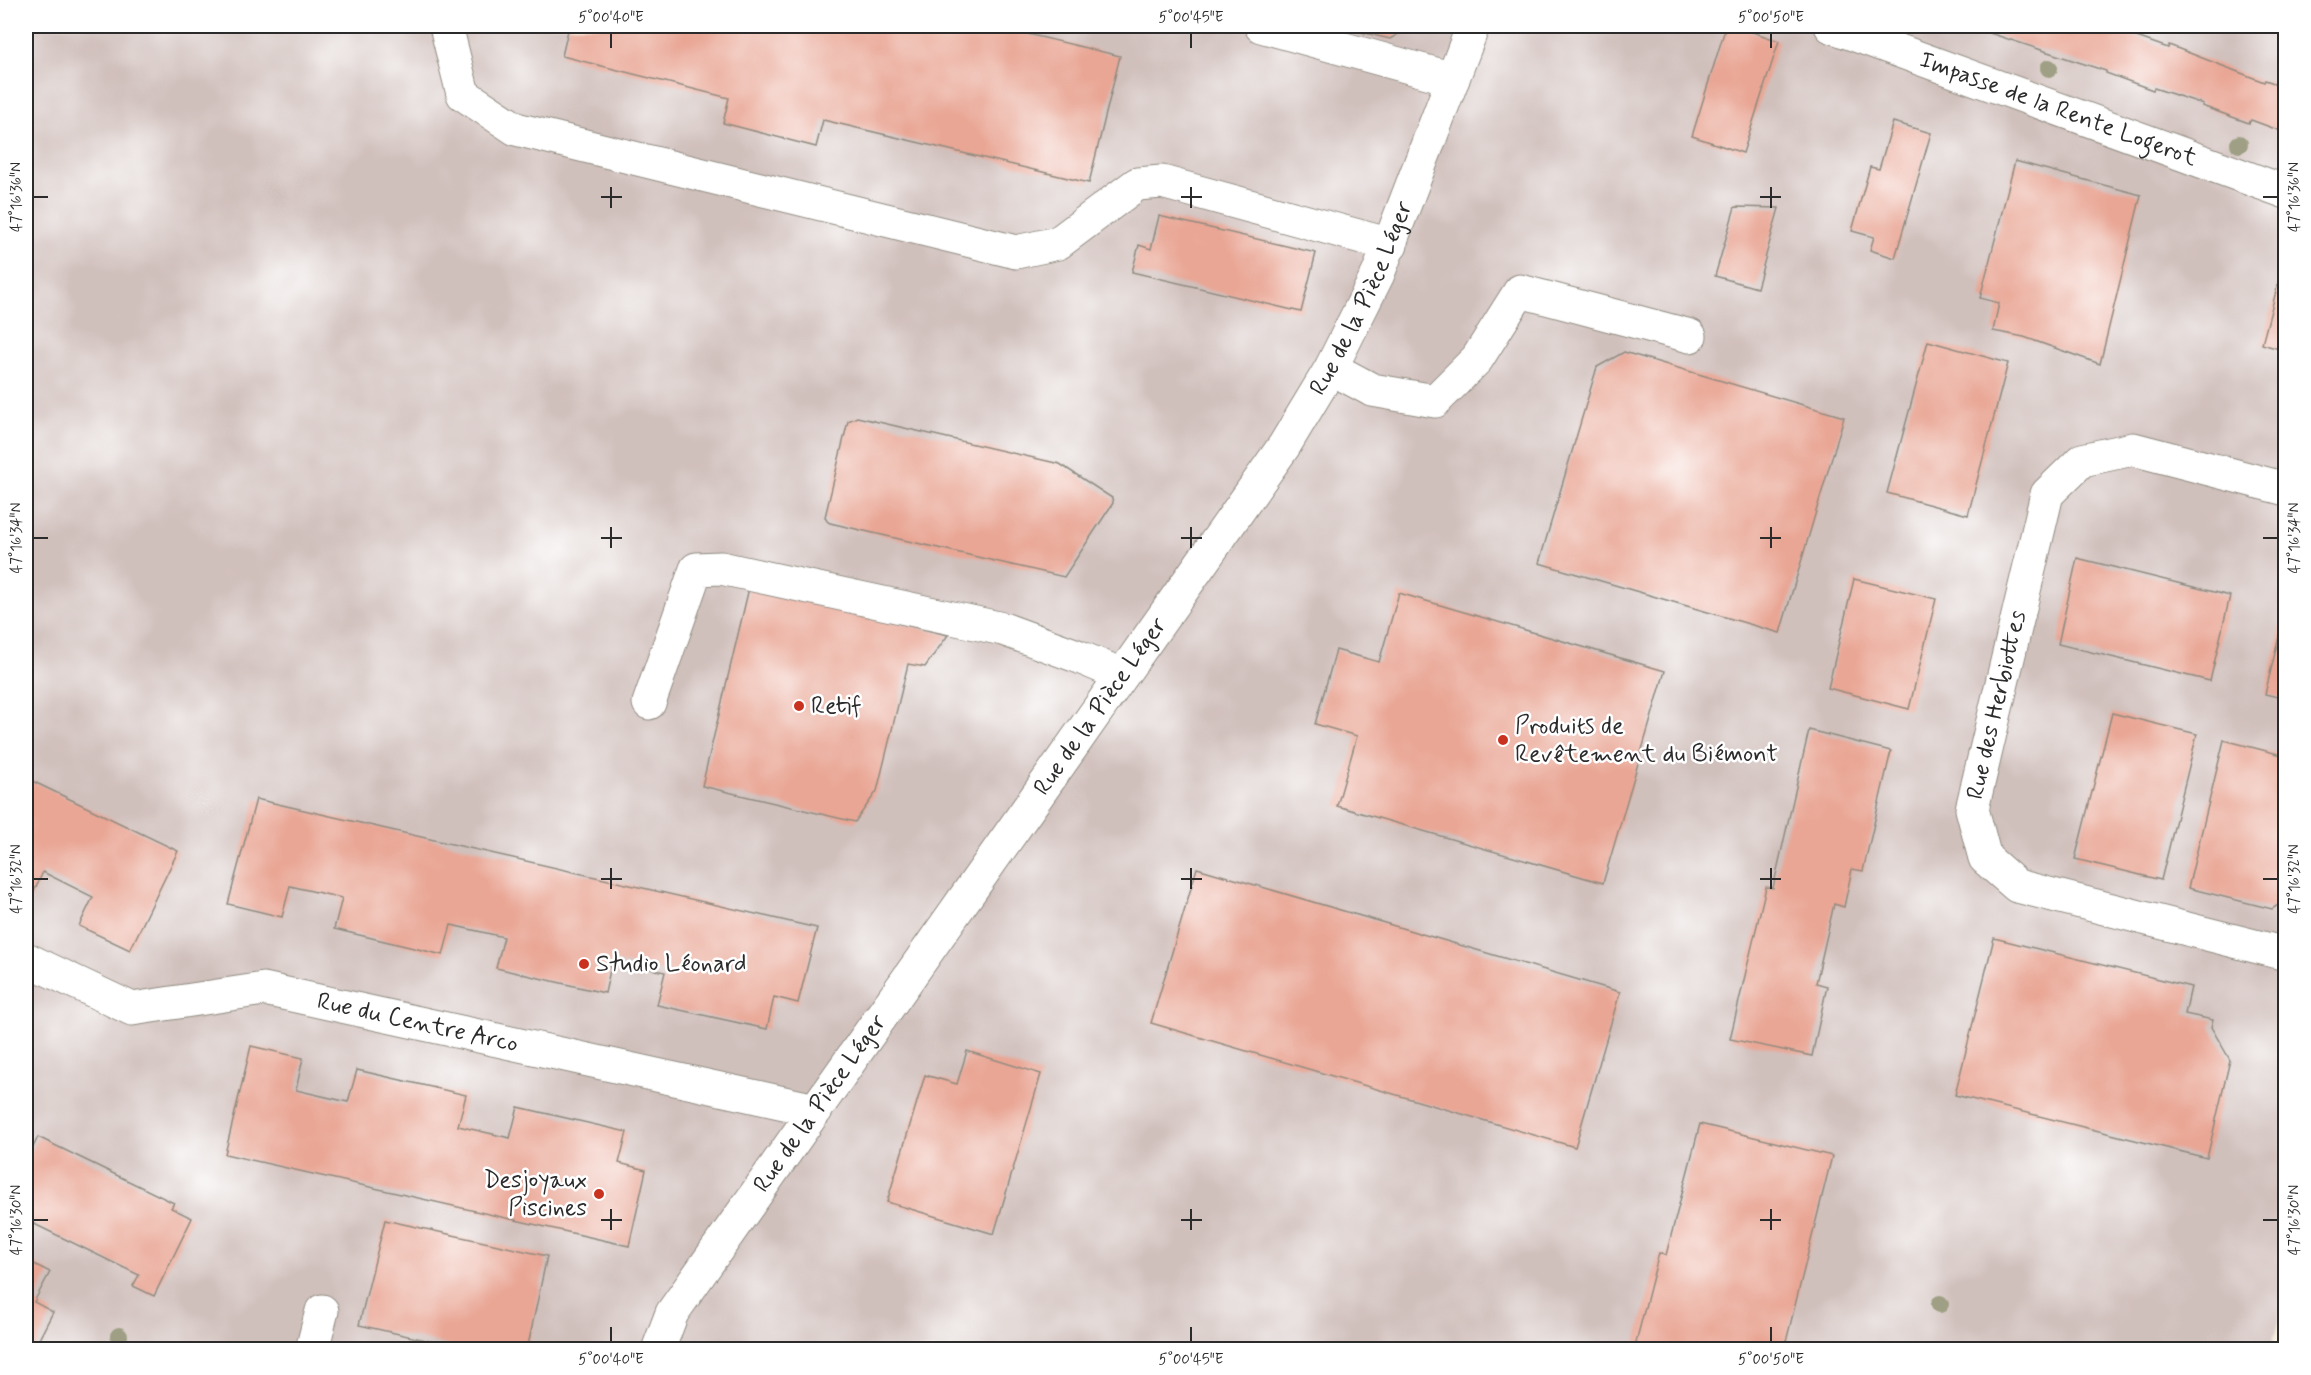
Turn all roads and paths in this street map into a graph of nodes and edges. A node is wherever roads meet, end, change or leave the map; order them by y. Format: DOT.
graph roads {
  1 [pos="446,26"];
  2 [pos="1261,26"];
  3 [pos="1473,26"];
  4 [pos="1831,26"];
  5 [pos="1453,79"];
  6 [pos="2286,192"];
  7 [pos="1391,245"];
  8 [pos="1690,336"];
  9 [pos="1331,368"];
  10 [pos="2286,489"];
  11 [pos="1122,675"];
  12 [pos="649,703"];
  13 [pos="2286,954"];
  14 [pos="26,958"];
  15 [pos="816,1110"];
  16 [pos="322,1311"];
  17 [pos="312,1350"];
  18 [pos="658,1350"];
  1 -- 7 [label="street"];
  2 -- 5 [label="street"];
  3 -- 5 [label="street, Rue de la Pièce Léger"];
  4 -- 6 [label="street, Impasse de la Rente Logerot"];
  5 -- 7 [label="street, Rue de la Pièce Léger"];
  7 -- 9 [label="street, Rue de la Pièce Léger"];
  8 -- 9 [label="street"];
  9 -- 11 [label="street, Rue de la Pièce Léger"];
  10 -- 13 [label="street, Rue des Herbiottes"];
  11 -- 12 [label="street"];
  11 -- 15 [label="street, Rue de la Pièce Léger"];
  14 -- 15 [label="street, Rue du Centre Arco"];
  15 -- 18 [label="street, Rue de la Pièce Léger"];
  16 -- 17 [label="street"];
}
